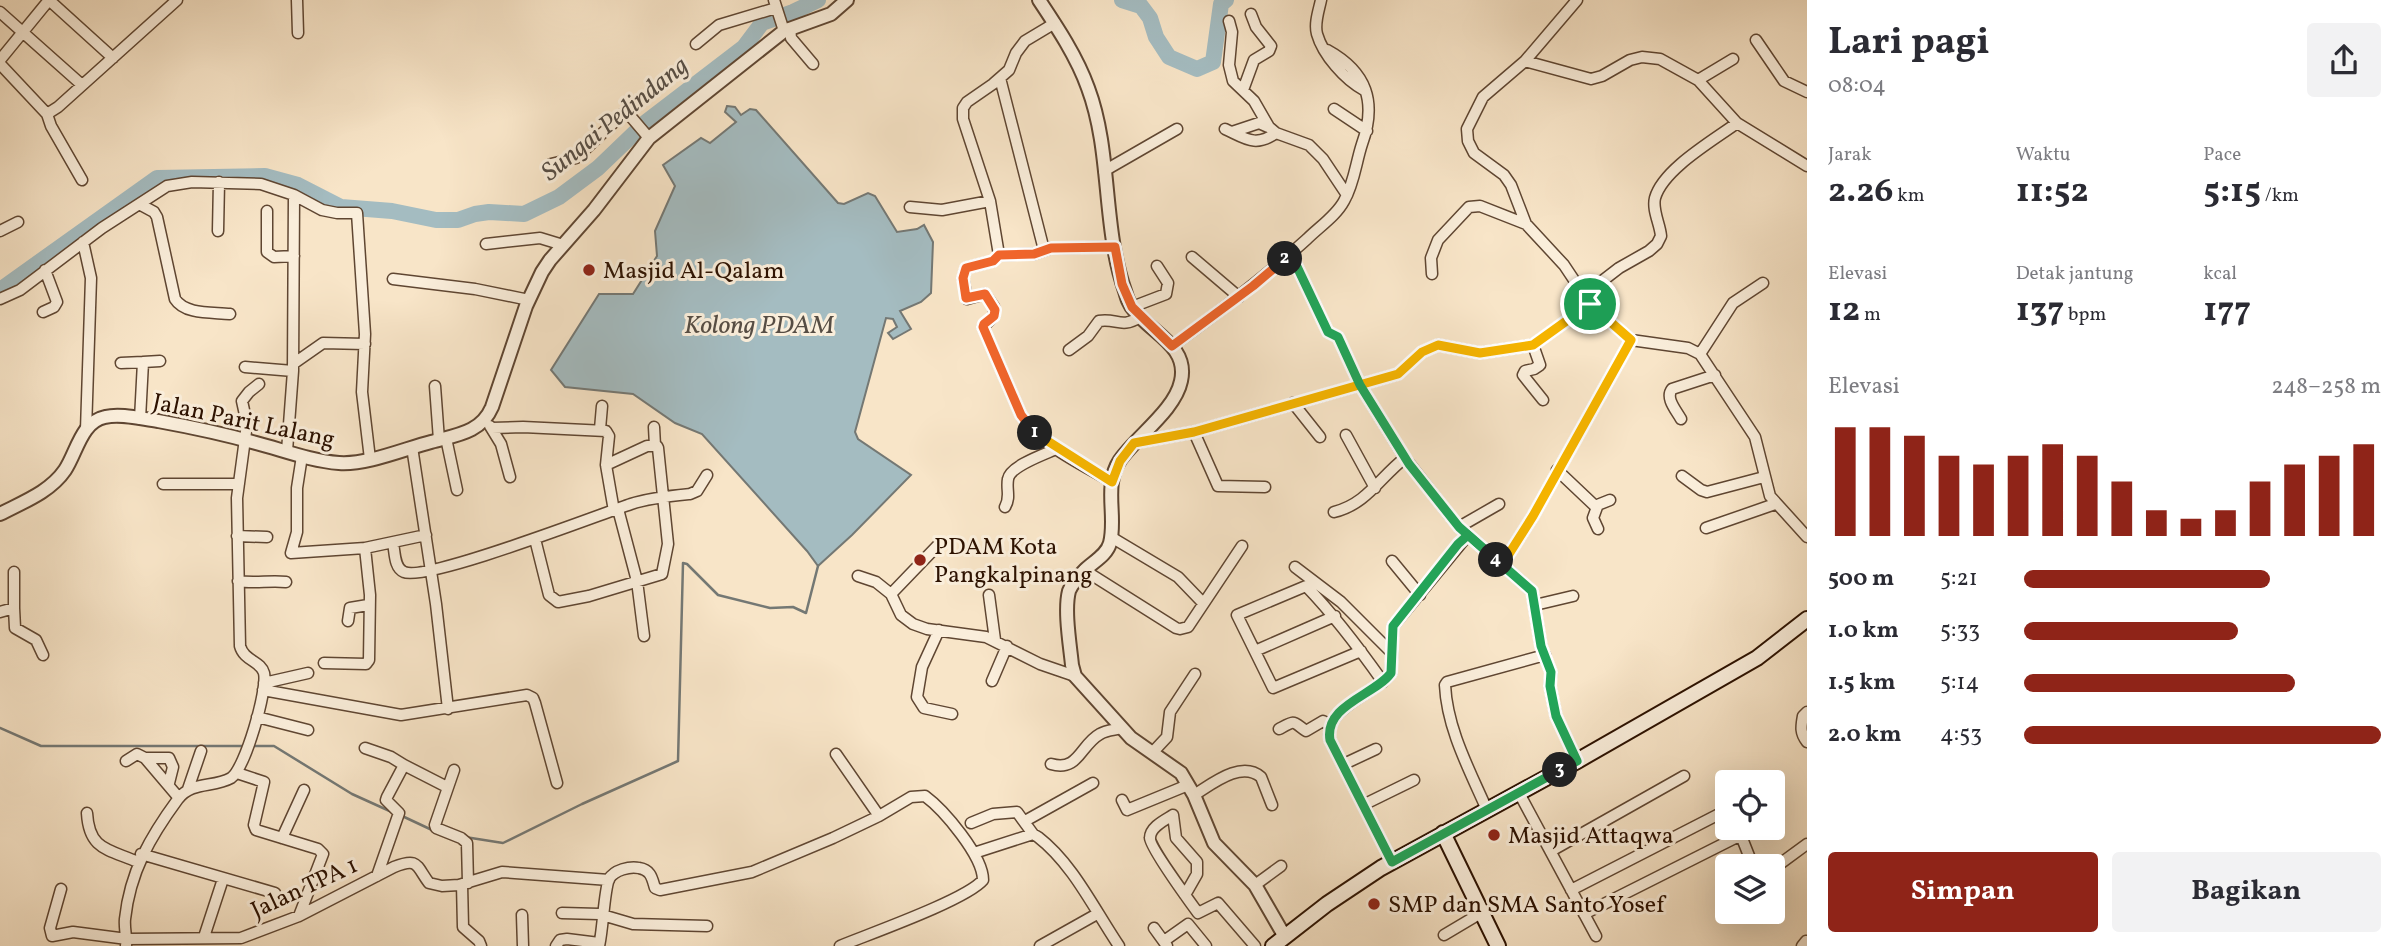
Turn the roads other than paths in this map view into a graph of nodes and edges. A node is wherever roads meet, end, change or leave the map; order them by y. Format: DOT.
graph roads {
  1 [pos="49,0"];
  2 [pos="177,0"];
  3 [pos="297,0"];
  4 [pos="847,0"];
  5 [pos="1038,0"];
  6 [pos="1321,0"];
  7 [pos="1577,0"];
  8 [pos="0,12"];
  9 [pos="1251,14"];
  10 [pos="780,16"];
  11 [pos="1229,21"];
  12 [pos="1055,23"];
  13 [pos="23,32"];
  14 [pos="298,33"];
  15 [pos="1756,40"];
  16 [pos="696,44"];
  17 [pos="113,58"];
  18 [pos="1733,59"];
  19 [pos="1525,61"];
  20 [pos="0,62"];
  21 [pos="813,64"];
  22 [pos="1000,78"];
  23 [pos="1698,80"];
  24 [pos="82,85"];
  25 [pos="1243,90"];
  26 [pos="1807,92"];
  27 [pos="1334,109"];
  28 [pos="47,114"];
  29 [pos="1737,123"];
  30 [pos="1177,129"];
  31 [pos="1273,130"];
  32 [pos="1367,131"];
  33 [pos="646,135"];
  34 [pos="551,164"];
  35 [pos="1807,166"];
  36 [pos="1104,171"];
  37 [pos="82,180"];
  38 [pos="219,182"];
  39 [pos="294,195"];
  40 [pos="1347,195"];
  41 [pos="990,201"];
  42 [pos="141,205"];
  43 [pos="910,207"];
  44 [pos="267,211"];
  45 [pos="18,222"];
  46 [pos="1526,224"];
  47 [pos="0,231"];
  48 [pos="219,231"];
  49 [pos="83,242"];
  50 [pos="486,244"];
  51 [pos="563,245"];
  52 [pos="1115,247"];
  53 [pos="1044,250"];
  54 [pos="1291,254"];
  55 [pos="999,255"];
  56 [pos="294,256"];
  57 [pos="1192,257"];
  58 [pos="1157,266"];
  59 [pos="45,270"];
  60 [pos="1432,274"];
  61 [pos="393,279"];
  62 [pos="1763,283"];
  63 [pos="1239,297"];
  64 [pos="0,299"];
  65 [pos="1587,299"];
  66 [pos="529,300"];
  67 [pos="43,312"];
  68 [pos="1136,312"];
  69 [pos="230,314"];
  70 [pos="1631,340"];
  71 [pos="365,344"];
  72 [pos="1533,345"];
  73 [pos="1172,346"];
  74 [pos="1069,350"];
  75 [pos="1700,354"];
  76 [pos="160,361"];
  77 [pos="143,362"];
  78 [pos="121,363"];
  79 [pos="245,367"];
  80 [pos="293,367"];
  81 [pos="1714,375"];
  82 [pos="259,384"];
  83 [pos="1360,385"];
  84 [pos="435,386"];
  85 [pos="1543,400"];
  86 [pos="1293,403"];
  87 [pos="602,406"];
  88 [pos="140,419"];
  89 [pos="1681,419"];
  90 [pos="488,425"];
  91 [pos="654,427"];
  92 [pos="86,429"];
  93 [pos="600,429"];
  94 [pos="1194,432"];
  95 [pos="1346,435"];
  96 [pos="1320,437"];
  97 [pos="442,439"];
  98 [pos="245,440"];
  99 [pos="1134,443"];
  100 [pos="654,446"];
  101 [pos="412,447"];
  102 [pos="1056,449"];
  103 [pos="287,452"];
  104 [pos="302,456"];
  105 [pos="1405,458"];
  106 [pos="370,459"];
  107 [pos="606,465"];
  108 [pos="1557,470"];
  109 [pos="707,475"];
  110 [pos="1682,476"];
  111 [pos="510,477"];
  112 [pos="1764,477"];
  113 [pos="1112,482"];
  114 [pos="163,484"];
  115 [pos="239,484"];
  116 [pos="1265,487"];
  117 [pos="1375,488"];
  118 [pos="457,490"];
  119 [pos="664,498"];
  120 [pos="1610,500"];
  121 [pos="1499,504"];
  122 [pos="1775,504"];
  123 [pos="1005,507"];
  124 [pos="1597,507"];
  125 [pos="616,510"];
  126 [pos="1334,512"];
  127 [pos="0,514"];
  128 [pos="1706,528"];
  129 [pos="1598,529"];
  130 [pos="1463,531"];
  131 [pos="426,535"];
  132 [pos="237,536"];
  133 [pos="267,537"];
  134 [pos="1111,537"];
  135 [pos="1807,537"];
  136 [pos="535,539"];
  137 [pos="941,542"];
  138 [pos="393,543"];
  139 [pos="1242,546"];
  140 [pos="365,548"];
  141 [pos="1392,561"];
  142 [pos="1502,565"];
  143 [pos="1295,566"];
  144 [pos="431,569"];
  145 [pos="1084,570"];
  146 [pos="14,572"];
  147 [pos="858,576"];
  148 [pos="238,581"];
  149 [pos="637,581"];
  150 [pos="286,582"];
  151 [pos="891,594"];
  152 [pos="1420,594"];
  153 [pos="989,595"];
  154 [pos="1573,596"];
  155 [pos="1203,603"];
  156 [pos="368,606"];
  157 [pos="1535,606"];
  158 [pos="14,608"];
  159 [pos="0,612"];
  160 [pos="1335,616"];
  161 [pos="1807,618"];
  162 [pos="348,621"];
  163 [pos="939,630"];
  164 [pos="645,636"];
  165 [pos="995,640"];
  166 [pos="1007,646"];
  167 [pos="1255,651"];
  168 [pos="1361,651"];
  169 [pos="1392,653"];
  170 [pos="43,654"];
  171 [pos="1545,655"];
  172 [pos="324,663"];
  173 [pos="308,673"];
  174 [pos="1195,674"];
  175 [pos="1075,676"];
  176 [pos="992,681"];
  177 [pos="1382,681"];
  178 [pos="263,686"];
  179 [pos="448,709"];
  180 [pos="1807,712"];
  181 [pos="952,714"];
  182 [pos="257,717"];
  183 [pos="1331,725"];
  184 [pos="1122,728"];
  185 [pos="1279,729"];
  186 [pos="308,730"];
  187 [pos="1807,743"];
  188 [pos="365,748"];
  189 [pos="1376,748"];
  190 [pos="201,751"];
  191 [pos="1152,753"];
  192 [pos="836,754"];
  193 [pos="145,758"];
  194 [pos="126,761"];
  195 [pos="1577,761"];
  196 [pos="1051,764"];
  197 [pos="1344,764"];
  198 [pos="404,765"];
  199 [pos="454,771"];
  200 [pos="237,773"];
  201 [pos="1684,776"];
  202 [pos="1414,780"];
  203 [pos="169,783"];
  204 [pos="557,783"];
  205 [pos="1093,783"];
  206 [pos="447,788"];
  207 [pos="188,789"];
  208 [pos="304,790"];
  209 [pos="1191,790"];
  210 [pos="1519,793"];
  211 [pos="179,798"];
  212 [pos="1122,800"];
  213 [pos="1272,805"];
  214 [pos="1363,805"];
  215 [pos="1487,810"];
  216 [pos="87,813"];
  217 [pos="879,816"];
  218 [pos="1715,816"];
  219 [pos="1025,821"];
  220 [pos="971,823"];
  221 [pos="1443,833"];
  222 [pos="1033,834"];
  223 [pos="282,838"];
  224 [pos="1725,840"];
  225 [pos="1807,844"];
  226 [pos="1551,851"];
  227 [pos="974,853"];
  228 [pos="140,858"];
  229 [pos="1785,860"];
  230 [pos="1392,862"];
  231 [pos="1281,866"];
  232 [pos="377,876"];
  233 [pos="223,879"];
  234 [pos="609,880"];
  235 [pos="465,883"];
  236 [pos="1255,885"];
  237 [pos="61,889"];
  238 [pos="1571,890"];
  239 [pos="275,893"];
  240 [pos="1185,895"];
  241 [pos="1481,913"];
  242 [pos="562,914"];
  243 [pos="1097,914"];
  244 [pos="1584,914"];
  245 [pos="522,915"];
  246 [pos="299,916"];
  247 [pos="604,916"];
  248 [pos="707,926"];
  249 [pos="1154,928"];
  250 [pos="1444,935"];
  251 [pos="1596,936"];
  252 [pos="204,937"];
  253 [pos="1807,941"];
  254 [pos="1279,942"];
  255 [pos="126,943"];
  256 [pos="599,944"];
  257 [pos="1166,944"];
  258 [pos="481,946"];
  259 [pos="523,946"];
  260 [pos="556,946"];
  261 [pos="840,946"];
  262 [pos="1040,946"];
  263 [pos="1119,946"];
  264 [pos="1206,946"];
  265 [pos="1255,946"];
  266 [pos="1497,946"];
  267 [pos="1802,946"];
  1 -- 13 [label="street"];
  1 -- 17 [label="street"];
  2 -- 17 [label="street"];
  3 -- 14 [label="street"];
  4 -- 10 [label="street"];
  5 -- 12 [label="street"];
  6 -- 32 [label="street"];
  7 -- 19 [label="street"];
  8 -- 13 [label="street"];
  9 -- 25 [label="street"];
  10 -- 16 [label="street"];
  10 -- 21 [label="street"];
  10 -- 33 [label="street"];
  11 -- 25 [label="street"];
  12 -- 22 [label="street"];
  12 -- 36 [label="street"];
  13 -- 20 [label="street"];
  13 -- 24 [label="street"];
  15 -- 26 [label="street"];
  17 -- 24 [label="street"];
  18 -- 23 [label="street"];
  19 -- 23 [label="street"];
  19 -- 46 [label="street"];
  20 -- 28 [label="street"];
  22 -- 41 [label="street"];
  22 -- 53 [label="street"];
  23 -- 29 [label="street"];
  24 -- 28 [label="street"];
  25 -- 31 [label="street"];
  27 -- 32 [label="street"];
  28 -- 37 [label="street"];
  29 -- 35 [label="street"];
  29 -- 65 [label="street"];
  30 -- 36 [label="street"];
  31 -- 31 [label="street"];
  31 -- 40 [label="street"];
  32 -- 40 [label="street"];
  33 -- 34 [label="street"];
  33 -- 51 [label="street"];
  36 -- 52 [label="street"];
  38 -- 39 [label="street"];
  38 -- 42 [label="street"];
  38 -- 48 [label="street"];
  39 -- 56 [label="street"];
  39 -- 71 [label="street"];
  40 -- 54 [label="street"];
  41 -- 43 [label="street"];
  41 -- 55 [label="street"];
  42 -- 49 [label="street"];
  42 -- 69 [label="street"];
  44 -- 56 [label="street"];
  45 -- 47 [label="street"];
  46 -- 60 [label="street"];
  46 -- 65 [label="street"];
  49 -- 59 [label="street"];
  49 -- 92 [label="street"];
  50 -- 51 [label="street"];
  51 -- 66 [label="street"];
  52 -- 53 [label="street"];
  52 -- 68 [label="street"];
  53 -- 55 [label="street"];
  54 -- 63 [label="street"];
  54 -- 83 [label="street"];
  55 -- 102 [label="street"];
  56 -- 80 [label="street"];
  57 -- 63 [label="street"];
  58 -- 68 [label="street"];
  59 -- 64 [label="street"];
  59 -- 67 [label="street"];
  61 -- 66 [label="street"];
  62 -- 75 [label="street"];
  63 -- 73 [label="street"];
  65 -- 70 [label="street"];
  65 -- 72 [label="street"];
  66 -- 90 [label="street"];
  68 -- 73 [label="street"];
  68 -- 74 [label="street"];
  70 -- 75 [label="street"];
  70 -- 108 [label="street"];
  71 -- 80 [label="street"];
  71 -- 106 [label="street"];
  72 -- 83 [label="street"];
  72 -- 85 [label="street"];
  73 -- 99 [label="street"];
  75 -- 81 [label="street"];
  76 -- 77 [label="street"];
  77 -- 78 [label="street"];
  77 -- 88 [label="street"];
  79 -- 80 [label="street"];
  80 -- 103 [label="street"];
  81 -- 89 [label="street"];
  81 -- 112 [label="street"];
  82 -- 98 [label="street"];
  83 -- 86 [label="street"];
  83 -- 105 [label="street"];
  84 -- 97 [label="street"];
  86 -- 94 [label="street"];
  86 -- 96 [label="street"];
  87 -- 93 [label="street"];
  88 -- 92 [label="street, Jalan Parit Lalang"];
  88 -- 98 [label="street, Jalan Parit Lalang"];
  90 -- 93 [label="street"];
  90 -- 97 [label="street, Jalan Parit Lalang"];
  90 -- 111 [label="street"];
  91 -- 100 [label="street"];
  92 -- 127 [label="street"];
  93 -- 107 [label="street"];
  94 -- 99 [label="street"];
  94 -- 116 [label="street"];
  95 -- 117 [label="street"];
  97 -- 101 [label="street, Jalan Parit Lalang"];
  97 -- 118 [label="street"];
  98 -- 103 [label="street, Jalan Parit Lalang"];
  98 -- 115 [label="street"];
  99 -- 113 [label="street"];
  100 -- 107 [label="street"];
  100 -- 119 [label="street"];
  101 -- 106 [label="street, Jalan Parit Lalang"];
  101 -- 131 [label="street"];
  102 -- 113 [label="street"];
  102 -- 123 [label="street"];
  103 -- 104 [label="street, Jalan Parit Lalang"];
  104 -- 106 [label="street, Jalan Parit Lalang"];
  104 -- 140 [label="street"];
  105 -- 117 [label="street"];
  105 -- 130 [label="street"];
  107 -- 125 [label="street"];
  108 -- 124 [label="street"];
  108 -- 142 [label="street"];
  109 -- 119 [label="street"];
  110 -- 112 [label="street"];
  112 -- 122 [label="street"];
  113 -- 134 [label="street"];
  114 -- 115 [label="street"];
  115 -- 132 [label="street"];
  117 -- 126 [label="street"];
  119 -- 125 [label="street"];
  119 -- 149 [label="street"];
  120 -- 124 [label="street"];
  121 -- 130 [label="street"];
  122 -- 128 [label="street"];
  122 -- 135 [label="street"];
  124 -- 129 [label="street"];
  125 -- 136 [label="street"];
  125 -- 149 [label="street"];
  130 -- 142 [label="street"];
  130 -- 152 [label="street"];
  131 -- 138 [label="street"];
  131 -- 144 [label="street"];
  132 -- 133 [label="street"];
  132 -- 148 [label="street"];
  134 -- 145 [label="street"];
  134 -- 155 [label="street"];
  136 -- 144 [label="street"];
  136 -- 149 [label="street"];
  137 -- 151 [label="street"];
  138 -- 140 [label="street"];
  138 -- 144 [label="street"];
  139 -- 155 [label="street"];
  140 -- 156 [label="street"];
  141 -- 152 [label="street"];
  142 -- 157 [label="street"];
  143 -- 169 [label="street"];
  144 -- 179 [label="street"];
  145 -- 155 [label="street"];
  145 -- 175 [label="street"];
  146 -- 158 [label="street"];
  147 -- 151 [label="street"];
  148 -- 150 [label="street"];
  148 -- 178 [label="street"];
  149 -- 164 [label="street"];
  151 -- 163 [label="street"];
  152 -- 169 [label="street"];
  153 -- 165 [label="street"];
  154 -- 157 [label="street"];
  156 -- 162 [label="street"];
  156 -- 172 [label="street"];
  157 -- 171 [label="street"];
  158 -- 159 [label="street"];
  158 -- 170 [label="street"];
  160 -- 167 [label="street"];
  160 -- 167 [label="street"];
  160 -- 168 [label="street"];
  161 -- 195 [label="main road"];
  163 -- 165 [label="street"];
  163 -- 181 [label="street"];
  165 -- 166 [label="street"];
  166 -- 175 [label="street"];
  166 -- 176 [label="street"];
  167 -- 168 [label="street"];
  168 -- 177 [label="street"];
  169 -- 177 [label="street"];
  171 -- 195 [label="street"];
  171 -- 215 [label="street"];
  173 -- 178 [label="street"];
  174 -- 191 [label="street"];
  175 -- 184 [label="street"];
  177 -- 183 [label="street"];
  178 -- 179 [label="street"];
  178 -- 182 [label="street"];
  179 -- 204 [label="street"];
  180 -- 187 [label="street"];
  182 -- 186 [label="street"];
  182 -- 200 [label="street"];
  183 -- 185 [label="street"];
  183 -- 197 [label="street"];
  184 -- 191 [label="street"];
  184 -- 196 [label="street"];
  188 -- 198 [label="street"];
  189 -- 197 [label="street"];
  190 -- 207 [label="street"];
  191 -- 209 [label="street"];
  192 -- 217 [label="street"];
  193 -- 194 [label="street"];
  193 -- 203 [label="street"];
  193 -- 203 [label="street"];
  195 -- 210 [label="main road"];
  197 -- 214 [label="street"];
  198 -- 206 [label="street"];
  198 -- 232 [label="street"];
  199 -- 206 [label="street"];
  200 -- 207 [label="street"];
  200 -- 223 [label="street"];
  201 -- 226 [label="street"];
  202 -- 214 [label="street"];
  203 -- 211 [label="street"];
  205 -- 219 [label="street"];
  206 -- 235 [label="street"];
  207 -- 211 [label="street"];
  208 -- 223 [label="street"];
  209 -- 212 [label="street"];
  209 -- 213 [label="street"];
  209 -- 236 [label="street"];
  210 -- 215 [label="main road"];
  210 -- 226 [label="street"];
  211 -- 228 [label="street"];
  214 -- 230 [label="street"];
  215 -- 221 [label="main road"];
  216 -- 228 [label="street"];
  217 -- 227 [label="street"];
  217 -- 234 [label="street"];
  218 -- 238 [label="street"];
  219 -- 220 [label="street"];
  219 -- 222 [label="street"];
  221 -- 230 [label="main road"];
  221 -- 241 [label="main road"];
  222 -- 227 [label="street"];
  222 -- 243 [label="street"];
  223 -- 246 [label="street"];
  224 -- 244 [label="street"];
  225 -- 229 [label="street"];
  226 -- 238 [label="street"];
  227 -- 261 [label="street"];
  228 -- 233 [label="street"];
  228 -- 255 [label="street"];
  230 -- 254 [label="main road"];
  231 -- 236 [label="street"];
  232 -- 235 [label="street, Jalan TPA 1"];
  232 -- 246 [label="street, Jalan TPA 1"];
  233 -- 239 [label="street"];
  233 -- 252 [label="street"];
  234 -- 235 [label="street, Jalan TPA 1"];
  234 -- 247 [label="street"];
  235 -- 258 [label="street"];
  236 -- 254 [label="street"];
  237 -- 255 [label="street, Jalan TPA 1"];
  238 -- 244 [label="street"];
  240 -- 240 [label="street"];
  240 -- 265 [label="street"];
  241 -- 250 [label="street"];
  241 -- 266 [label="main road"];
  242 -- 247 [label="street"];
  243 -- 262 [label="street"];
  243 -- 263 [label="street"];
  244 -- 251 [label="street"];
  245 -- 259 [label="street"];
  246 -- 252 [label="street, Jalan TPA 1"];
  247 -- 248 [label="street"];
  247 -- 256 [label="street"];
  249 -- 257 [label="street"];
  252 -- 255 [label="street, Jalan TPA 1"];
  253 -- 267 [label="street"];
  256 -- 260 [label="street"];
  257 -- 264 [label="street"];
}
